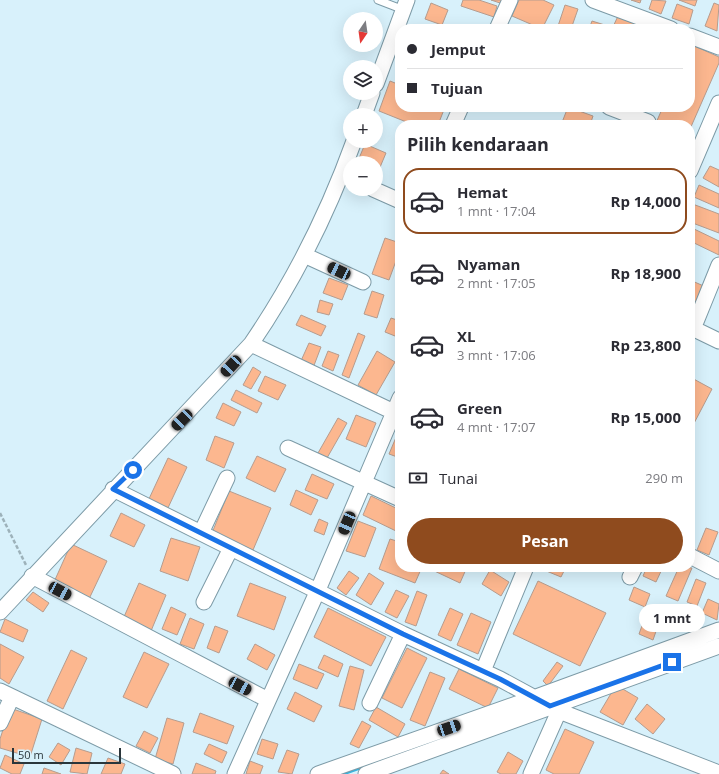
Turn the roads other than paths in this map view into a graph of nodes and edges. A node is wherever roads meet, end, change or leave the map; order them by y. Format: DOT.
graph roads {
  1 [pos="378,0"];
  2 [pos="510,0"];
  3 [pos="593,0"];
  4 [pos="406,5"];
  5 [pos="399,24"];
  6 [pos="499,24"];
  7 [pos="645,24"];
  8 [pos="395,34"];
  9 [pos="695,38"];
  10 [pos="719,47"];
  11 [pos="383,66"];
  12 [pos="719,103"];
  13 [pos="621,112"];
  14 [pos="643,120"];
  15 [pos="695,159"];
  16 [pos="343,182"];
  17 [pos="383,193"];
  18 [pos="395,199"];
  19 [pos="304,255"];
  20 [pos="719,265"];
  21 [pos="363,282"];
  22 [pos="695,319"];
  23 [pos="695,330"];
  24 [pos="719,341"];
  25 [pos="251,344"];
  26 [pos="395,413"];
  27 [pos="395,418"];
  28 [pos="288,448"];
  29 [pos="227,478"];
  30 [pos="364,482"];
  31 [pos="113,489"];
  32 [pos="395,497"];
  33 [pos="201,533"];
  34 [pos="231,548"];
  35 [pos="695,559"];
  36 [pos="719,571"];
  37 [pos="524,572"];
  38 [pos="32,576"];
  39 [pos="318,590"];
  40 [pos="204,602"];
  41 [pos="0,612"];
  42 [pos="719,630"];
  43 [pos="403,634"];
  44 [pos="719,646"];
  45 [pos="483,671"];
  46 [pos="6,694"];
  47 [pos="268,700"];
  48 [pos="370,703"];
  49 [pos="546,704"];
  50 [pos="0,723"];
  51 [pos="719,773"];
  52 [pos="173,774"];
  53 [pos="235,774"];
  54 [pos="318,774"];
  55 [pos="366,774"];
  56 [pos="531,774"];
  1 -- 4 [label="lane"];
  2 -- 6 [label="street"];
  3 -- 7 [label="street"];
  4 -- 5 [label="street"];
  8 -- 11 [label="street"];
  9 -- 10 [label="street"];
  12 -- 15 [label="street"];
  13 -- 14 [label="street"];
  16 -- 19 [label="street"];
  17 -- 18 [label="street"];
  19 -- 21 [label="street"];
  19 -- 25 [label="street"];
  20 -- 22 [label="street"];
  23 -- 24 [label="street"];
  25 -- 26 [label="street"];
  25 -- 31 [label="street"];
  27 -- 30 [label="street"];
  28 -- 30 [label="street"];
  29 -- 33 [label="street"];
  30 -- 32 [label="street"];
  30 -- 39 [label="street"];
  31 -- 33 [label="street"];
  31 -- 38 [label="street"];
  33 -- 34 [label="street"];
  34 -- 39 [label="street"];
  34 -- 40 [label="street"];
  35 -- 36 [label="street"];
  37 -- 45 [label="street"];
  38 -- 41 [label="street"];
  38 -- 47 [label="street"];
  39 -- 43 [label="street"];
  39 -- 47 [label="street"];
  42 -- 49 [label="street"];
  43 -- 45 [label="street"];
  43 -- 48 [label="street"];
  44 -- 49 [label="street"];
  45 -- 49 [label="street"];
  46 -- 50 [label="street"];
  46 -- 52 [label="street"];
  47 -- 53 [label="street"];
  49 -- 51 [label="street"];
  49 -- 54 [label="street"];
  49 -- 55 [label="street"];
  49 -- 56 [label="street"];
}
